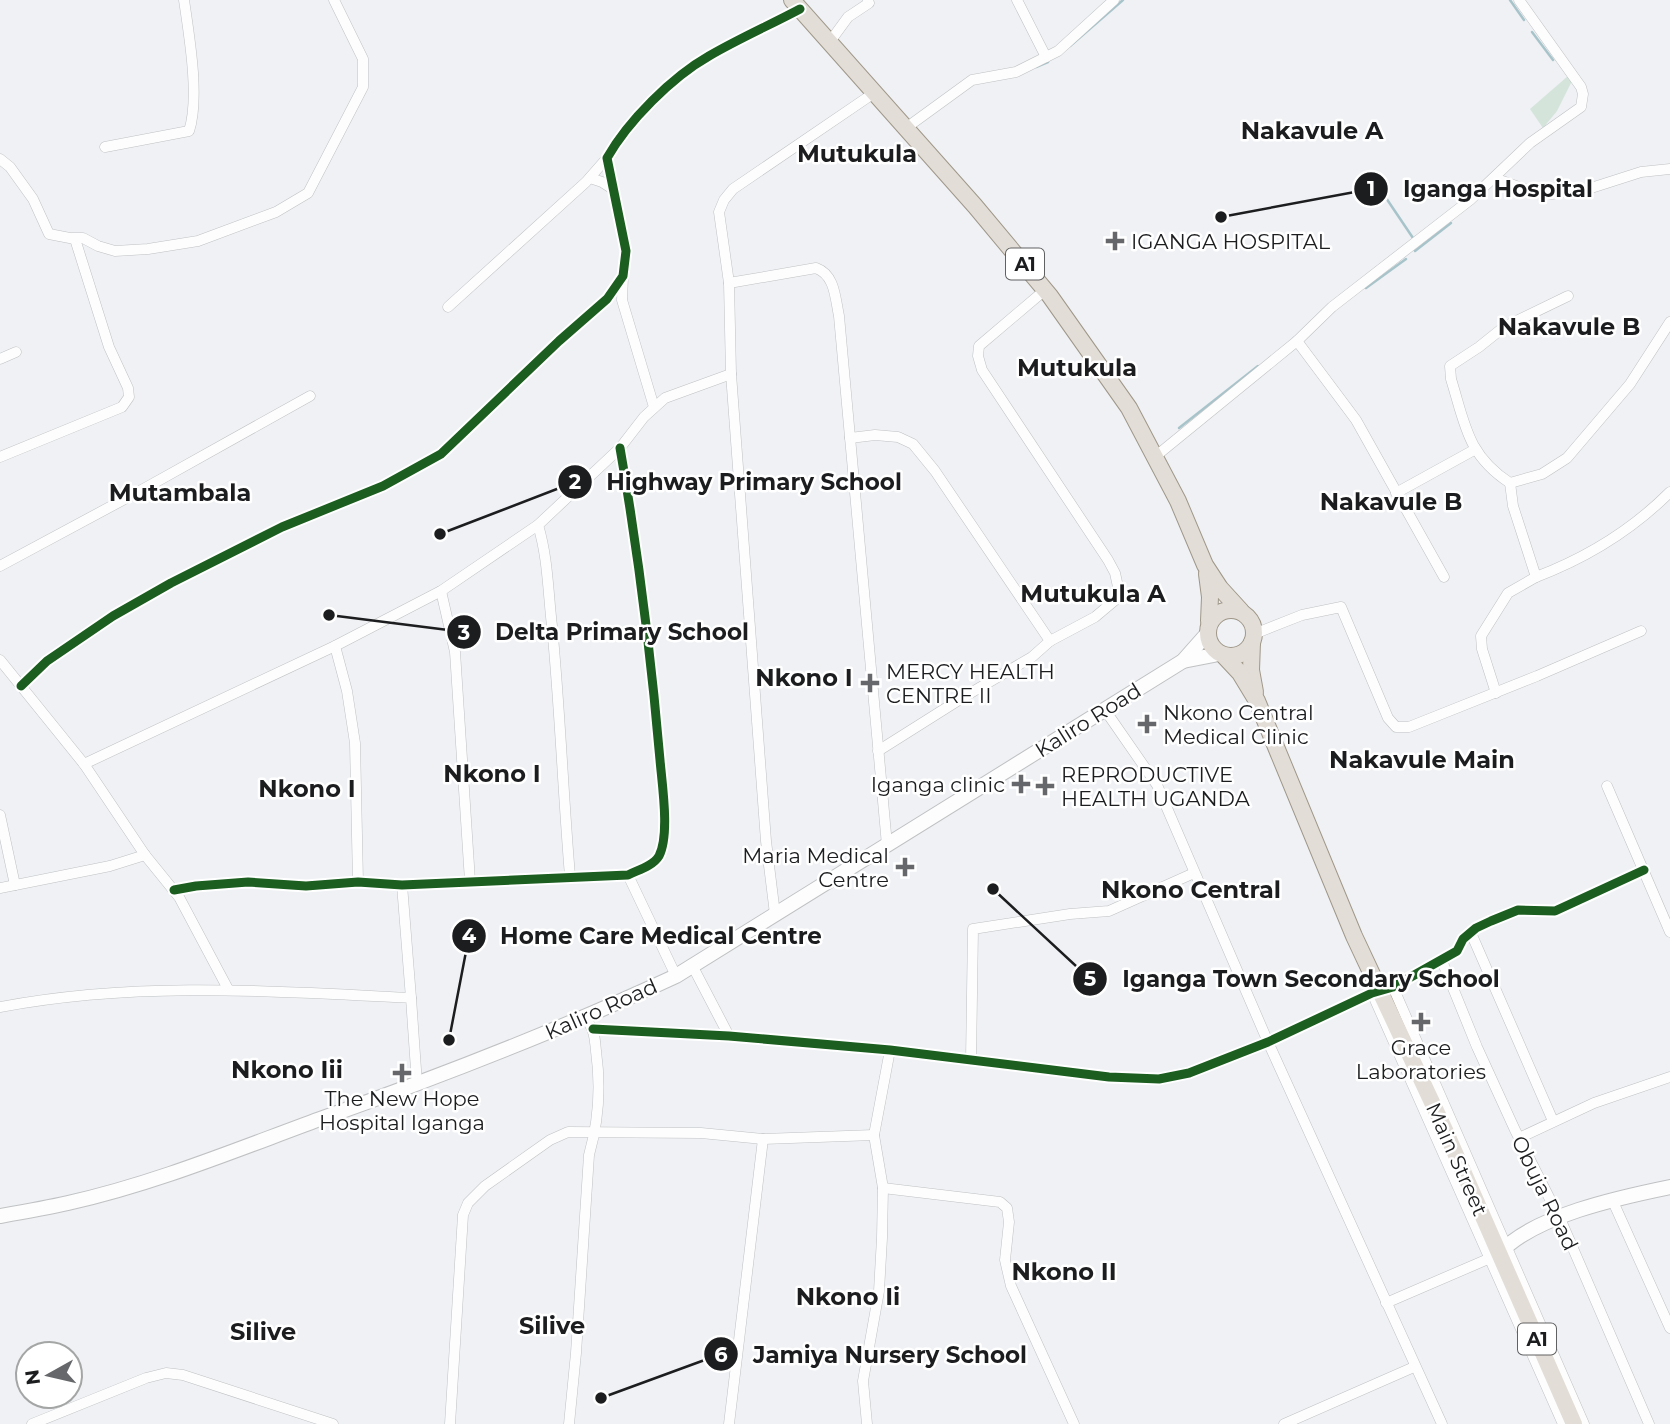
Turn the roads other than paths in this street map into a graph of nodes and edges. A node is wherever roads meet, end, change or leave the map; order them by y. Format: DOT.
graph roads {
  1 [pos="184,0"];
  2 [pos="334,0"];
  3 [pos="868,0"];
  4 [pos="1017,0"];
  5 [pos="1114,0"];
  6 [pos="1519,0"];
  7 [pos="796,5"];
  8 [pos="829,43"];
  9 [pos="1046,57"];
  10 [pos="874,93"];
  11 [pos="906,128"];
  12 [pos="105,148"];
  13 [pos="607,158"];
  14 [pos="0,159"];
  15 [pos="1670,169"];
  16 [pos="590,178"];
  17 [pos="1494,178"];
  18 [pos="613,189"];
  19 [pos="73,237"];
  20 [pos="623,276"];
  21 [pos="729,283"];
  22 [pos="1045,290"];
  23 [pos="1568,296"];
  24 [pos="448,307"];
  25 [pos="1670,323"];
  26 [pos="1297,341"];
  27 [pos="16,352"];
  28 [pos="0,359"];
  29 [pos="731,374"];
  30 [pos="310,396"];
  31 [pos="654,407"];
  32 [pos="850,439"];
  33 [pos="620,448"];
  34 [pos="1474,450"];
  35 [pos="1156,456"];
  36 [pos="0,457"];
  37 [pos="1510,483"];
  38 [pos="1670,492"];
  39 [pos="1396,493"];
  40 [pos="538,526"];
  41 [pos="1205,565"];
  42 [pos="0,566"];
  43 [pos="1444,577"];
  44 [pos="1536,577"];
  45 [pos="441,591"];
  46 [pos="1241,611"];
  47 [pos="1208,628"];
  48 [pos="1641,631"];
  49 [pos="1253,638"];
  50 [pos="1050,641"];
  51 [pos="335,646"];
  52 [pos="1222,655"];
  53 [pos="0,660"];
  54 [pos="1184,661"];
  55 [pos="21,686"];
  56 [pos="1496,693"];
  57 [pos="1257,701"];
  58 [pos="1105,710"];
  59 [pos="878,751"];
  60 [pos="84,764"];
  61 [pos="1607,786"];
  62 [pos="0,815"];
  63 [pos="887,845"];
  64 [pos="145,855"];
  65 [pos="1644,870"];
  66 [pos="1194,873"];
  67 [pos="628,874"];
  68 [pos="570,876"];
  69 [pos="470,881"];
  70 [pos="358,882"];
  71 [pos="15,885"];
  72 [pos="402,885"];
  73 [pos="0,888"];
  74 [pos="174,890"];
  75 [pos="775,914"];
  76 [pos="1670,932"];
  77 [pos="1471,933"];
  78 [pos="1442,961"];
  79 [pos="692,967"];
  80 [pos="676,976"];
  81 [pos="228,989"];
  82 [pos="1381,990"];
  83 [pos="411,998"];
  84 [pos="0,1007"];
  85 [pos="589,1024"];
  86 [pos="729,1035"];
  87 [pos="1268,1042"];
  88 [pos="890,1050"];
  89 [pos="971,1060"];
  90 [pos="1670,1077"];
  91 [pos="417,1084"];
  92 [pos="1553,1121"];
  93 [pos="596,1131"];
  94 [pos="874,1135"];
  95 [pos="1519,1138"];
  96 [pos="763,1139"];
  97 [pos="1670,1187"];
  98 [pos="883,1188"];
  99 [pos="1670,1195"];
  100 [pos="1615,1206"];
  101 [pos="0,1216"];
  102 [pos="1560,1220"];
  103 [pos="1501,1251"];
  104 [pos="1386,1303"];
  105 [pos="1670,1328"];
  106 [pos="1414,1367"];
  107 [pos="316,1422"];
  108 [pos="1072,1423"];
  109 [pos="32,1424"];
  110 [pos="332,1424"];
  111 [pos="450,1424"];
  112 [pos="569,1424"];
  113 [pos="729,1424"];
  114 [pos="867,1424"];
  115 [pos="1284,1424"];
  116 [pos="1442,1424"];
  117 [pos="1563,1424"];
  118 [pos="1574,1424"];
  119 [pos="1584,1424"];
  120 [pos="1649,1424"];
  1 -- 12 [label="street"];
  2 -- 19 [label="street"];
  3 -- 8 [label="street"];
  4 -- 9 [label="street"];
  5 -- 9 [label="street"];
  6 -- 17 [label="street"];
  7 -- 8 [label="main road, A1"];
  7 -- 13 [label="street"];
  8 -- 10 [label="main road, A1"];
  9 -- 11 [label="street"];
  10 -- 11 [label="main road, A1"];
  10 -- 21 [label="street"];
  11 -- 22 [label="main road, A1"];
  13 -- 16 [label="street"];
  13 -- 18 [label="street"];
  14 -- 19 [label="street"];
  15 -- 17 [label="street"];
  16 -- 18 [label="street"];
  16 -- 24 [label="street"];
  17 -- 26 [label="street"];
  18 -- 20 [label="street"];
  19 -- 36 [label="street"];
  20 -- 31 [label="street"];
  20 -- 55 [label="street"];
  21 -- 29 [label="street"];
  21 -- 32 [label="street"];
  22 -- 35 [label="main road, A1"];
  22 -- 50 [label="street"];
  23 -- 34 [label="street"];
  25 -- 37 [label="street"];
  26 -- 35 [label="street"];
  26 -- 39 [label="street"];
  27 -- 28 [label="street"];
  29 -- 31 [label="street"];
  29 -- 75 [label="street"];
  30 -- 42 [label="street"];
  31 -- 33 [label="street"];
  32 -- 50 [label="street"];
  32 -- 59 [label="street"];
  33 -- 40 [label="street"];
  33 -- 67 [label="street"];
  34 -- 37 [label="street"];
  34 -- 39 [label="street"];
  35 -- 41 [label="main road, A1"];
  37 -- 44 [label="street"];
  38 -- 44 [label="street"];
  39 -- 43 [label="street"];
  40 -- 45 [label="street"];
  40 -- 68 [label="street"];
  41 -- 46 [label="main road, A1"];
  41 -- 47 [label="main road, A1"];
  44 -- 56 [label="street"];
  45 -- 51 [label="street"];
  45 -- 69 [label="street"];
  46 -- 47 [label="main road"];
  46 -- 49 [label="main road, A1"];
  47 -- 52 [label="main road, A1"];
  47 -- 54 [label="main road, Kaliro Road"];
  48 -- 56 [label="street"];
  49 -- 52 [label="main road"];
  49 -- 56 [label="street"];
  49 -- 57 [label="main road, A1"];
  50 -- 59 [label="street"];
  51 -- 60 [label="street"];
  51 -- 70 [label="street"];
  52 -- 54 [label="main road, Kaliro Road"];
  52 -- 57 [label="main road, A1"];
  53 -- 55 [label="street"];
  54 -- 58 [label="main road, Kaliro Road"];
  55 -- 60 [label="street"];
  57 -- 82 [label="main road, Main Street / A1"];
  58 -- 63 [label="main road, Kaliro Road"];
  58 -- 66 [label="street"];
  59 -- 63 [label="street"];
  60 -- 64 [label="street"];
  61 -- 65 [label="street"];
  62 -- 71 [label="street"];
  63 -- 75 [label="main road, Kaliro Road"];
  64 -- 71 [label="street"];
  64 -- 74 [label="street"];
  65 -- 76 [label="street"];
  65 -- 77 [label="street"];
  66 -- 87 [label="street"];
  66 -- 89 [label="street"];
  67 -- 68 [label="street"];
  67 -- 80 [label="street"];
  68 -- 69 [label="street"];
  69 -- 72 [label="street"];
  70 -- 72 [label="street"];
  70 -- 74 [label="street"];
  71 -- 73 [label="street"];
  72 -- 83 [label="street"];
  74 -- 81 [label="street"];
  75 -- 79 [label="main road, Kaliro Road"];
  77 -- 78 [label="street"];
  77 -- 92 [label="street"];
  78 -- 82 [label="street"];
  78 -- 95 [label="street, Obuja Road"];
  79 -- 80 [label="main road, Kaliro Road"];
  79 -- 86 [label="street"];
  80 -- 85 [label="main road, Kaliro Road"];
  81 -- 83 [label="street"];
  81 -- 84 [label="street"];
  82 -- 87 [label="street"];
  82 -- 103 [label="main road, Main Street / A1"];
  83 -- 91 [label="street"];
  85 -- 86 [label="street"];
  85 -- 91 [label="main road, Kaliro Road"];
  85 -- 93 [label="street"];
  86 -- 88 [label="street"];
  87 -- 89 [label="street"];
  87 -- 104 [label="street"];
  88 -- 89 [label="street"];
  88 -- 94 [label="street"];
  90 -- 92 [label="street"];
  91 -- 101 [label="main road, Kaliro Road"];
  92 -- 95 [label="street"];
  93 -- 96 [label="street"];
  93 -- 111 [label="street"];
  93 -- 112 [label="street"];
  94 -- 96 [label="street"];
  94 -- 98 [label="street"];
  95 -- 102 [label="street, Obuja Road"];
  96 -- 113 [label="street"];
  97 -- 102 [label="main road"];
  98 -- 108 [label="street"];
  98 -- 114 [label="street"];
  99 -- 100 [label="main road"];
  100 -- 102 [label="main road"];
  100 -- 105 [label="street"];
  102 -- 103 [label="main road"];
  102 -- 120 [label="street, Obuja Road"];
  103 -- 104 [label="street"];
  103 -- 117 [label="street, Main Street"];
  103 -- 118 [label="main road, Main Street / A1"];
  103 -- 119 [label="street, Main Street"];
  104 -- 106 [label="street"];
  106 -- 115 [label="street"];
  106 -- 116 [label="street"];
  107 -- 109 [label="street"];
  107 -- 110 [label="street"];
}
